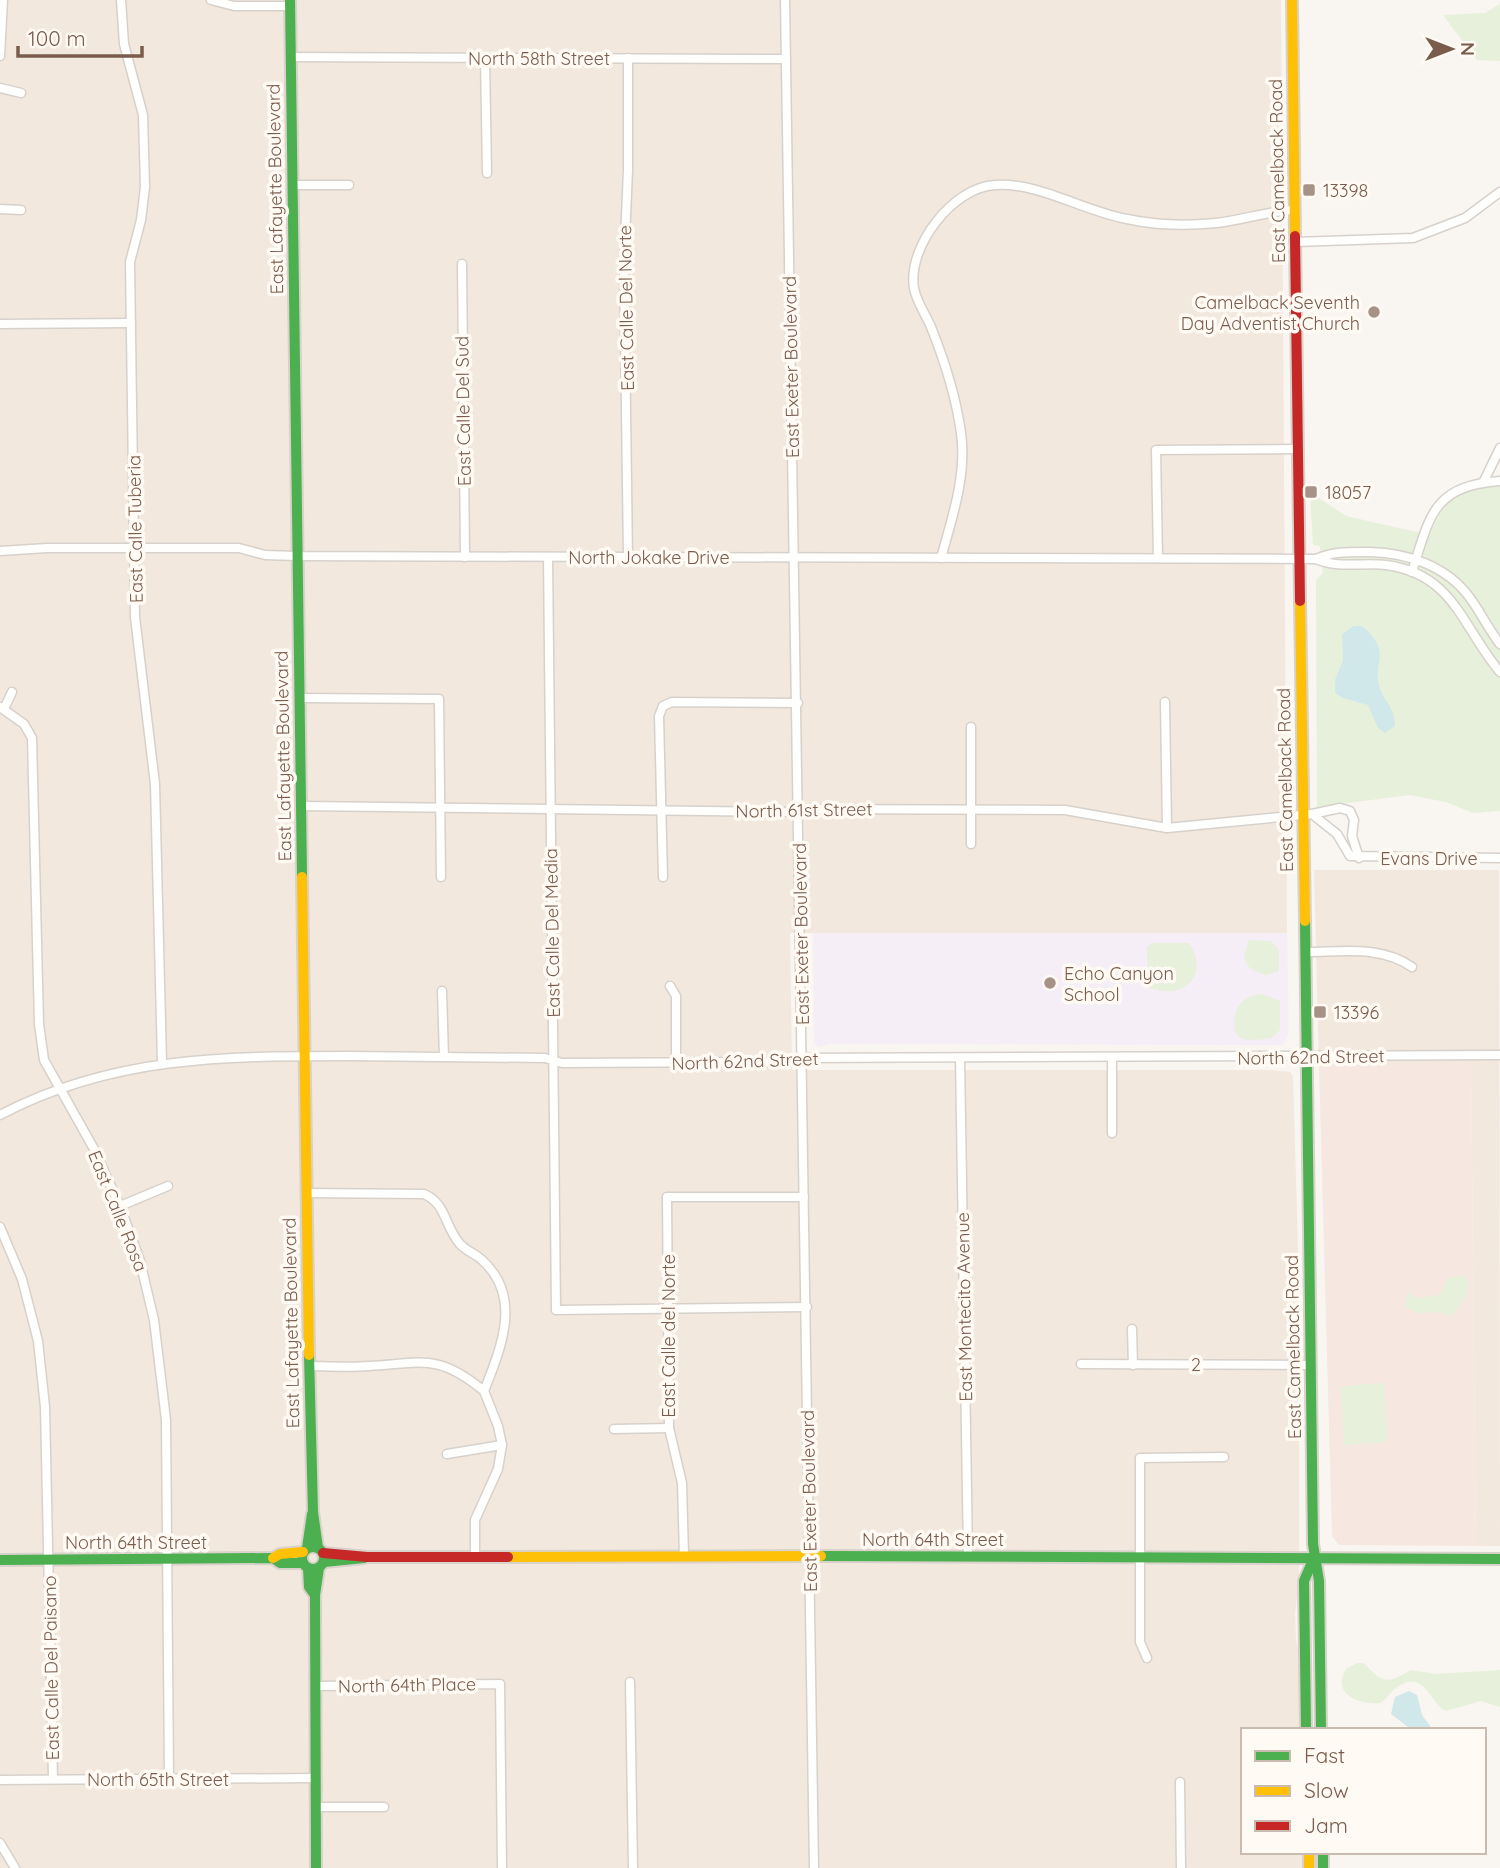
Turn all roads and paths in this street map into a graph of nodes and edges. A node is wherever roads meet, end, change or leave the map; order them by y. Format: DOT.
graph roads {
  1 [pos="3,0"];
  2 [pos="121,0"];
  3 [pos="211,0"];
  4 [pos="785,0"];
  5 [pos="1292,0"];
  6 [pos="290,3"];
  7 [pos="0,56"];
  8 [pos="291,57"];
  9 [pos="485,58"];
  10 [pos="628,58"];
  11 [pos="786,59"];
  12 [pos="0,88"];
  13 [pos="21,93"];
  14 [pos="487,173"];
  15 [pos="292,186"];
  16 [pos="349,186"];
  17 [pos="1500,192"];
  18 [pos="0,209"];
  19 [pos="21,210"];
  20 [pos="1294,210"];
  21 [pos="1295,242"];
  22 [pos="462,264"];
  23 [pos="131,323"];
  24 [pos="0,324"];
  25 [pos="1500,448"];
  26 [pos="1297,449"];
  27 [pos="1500,481"];
  28 [pos="1482,483"];
  29 [pos="135,547"];
  30 [pos="0,551"];
  31 [pos="296,556"];
  32 [pos="548,556"];
  33 [pos="465,557"];
  34 [pos="628,557"];
  35 [pos="794,558"];
  36 [pos="941,558"];
  37 [pos="1158,558"];
  38 [pos="1298,559"];
  39 [pos="1316,559"];
  40 [pos="1416,559"];
  41 [pos="1412,572"];
  42 [pos="1500,645"];
  43 [pos="1500,672"];
  44 [pos="12,692"];
  45 [pos="300,698"];
  46 [pos="798,702"];
  47 [pos="1165,702"];
  48 [pos="2,708"];
  49 [pos="971,727"];
  50 [pos="302,806"];
  51 [pos="440,807"];
  52 [pos="971,808"];
  53 [pos="550,809"];
  54 [pos="799,809"];
  55 [pos="661,811"];
  56 [pos="1308,814"];
  57 [pos="1167,828"];
  58 [pos="1352,830"];
  59 [pos="1337,834"];
  60 [pos="971,844"];
  61 [pos="1359,858"];
  62 [pos="1500,858"];
  63 [pos="441,877"];
  64 [pos="663,877"];
  65 [pos="1305,952"];
  66 [pos="1412,967"];
  67 [pos="670,986"];
  68 [pos="442,991"];
  69 [pos="1500,1055"];
  70 [pos="305,1056"];
  71 [pos="444,1057"];
  72 [pos="1307,1057"];
  73 [pos="553,1058"];
  74 [pos="803,1058"];
  75 [pos="960,1058"];
  76 [pos="1112,1059"];
  77 [pos="162,1062"];
  78 [pos="676,1063"];
  79 [pos="58,1090"];
  80 [pos="0,1115"];
  81 [pos="1112,1133"];
  82 [pos="168,1186"];
  83 [pos="307,1193"];
  84 [pos="804,1197"];
  85 [pos="120,1206"];
  86 [pos="0,1227"];
  87 [pos="807,1307"];
  88 [pos="668,1308"];
  89 [pos="1132,1329"];
  90 [pos="1081,1364"];
  91 [pos="1133,1365"];
  92 [pos="1311,1365"];
  93 [pos="309,1366"];
  94 [pos="484,1391"];
  95 [pos="668,1428"];
  96 [pos="614,1429"];
  97 [pos="502,1445"];
  98 [pos="447,1454"];
  99 [pos="1224,1457"];
  100 [pos="684,1556"];
  101 [pos="968,1556"];
  102 [pos="1141,1556"];
  103 [pos="475,1557"];
  104 [pos="809,1557"];
  105 [pos="313,1558"];
  106 [pos="168,1559"];
  107 [pos="1314,1559"];
  108 [pos="1500,1559"];
  109 [pos="0,1560"];
  110 [pos="50,1560"];
  111 [pos="1147,1658"];
  112 [pos="630,1682"];
  113 [pos="315,1686"];
  114 [pos="1320,1708"];
  115 [pos="1306,1709"];
  116 [pos="1306,1728"];
  117 [pos="1321,1728"];
  118 [pos="316,1778"];
  119 [pos="53,1779"];
  120 [pos="169,1779"];
  121 [pos="0,1780"];
  122 [pos="1180,1782"];
  123 [pos="316,1807"];
  124 [pos="384,1807"];
  125 [pos="0,1843"];
  126 [pos="15,1868"];
  127 [pos="316,1868"];
  128 [pos="502,1868"];
  129 [pos="633,1868"];
  130 [pos="814,1868"];
  131 [pos="1181,1868"];
  1 -- 7 [label="street"];
  2 -- 23 [label="street, East Calle Tuberia"];
  3 -- 6 [label="street"];
  4 -- 11 [label="street, East Exeter Boulevard"];
  5 -- 20 [label="street, East Camelback Road"];
  6 -- 8 [label="street, East Lafayette Boulevard"];
  8 -- 9 [label="street, North 58th Street"];
  8 -- 15 [label="street, East Lafayette Boulevard"];
  9 -- 10 [label="street, North 58th Street"];
  9 -- 14 [label="street"];
  10 -- 11 [label="street, North 58th Street"];
  10 -- 34 [label="street, East Calle Del Norte"];
  11 -- 35 [label="street, East Exeter Boulevard"];
  12 -- 13 [label="street"];
  15 -- 16 [label="street"];
  15 -- 31 [label="street, East Lafayette Boulevard"];
  17 -- 21 [label="street"];
  18 -- 19 [label="street"];
  20 -- 21 [label="street, East Camelback Road"];
  20 -- 36 [label="street"];
  21 -- 26 [label="street, East Camelback Road"];
  22 -- 33 [label="street, East Calle Del Sud"];
  23 -- 24 [label="street"];
  23 -- 29 [label="street, East Calle Tuberia"];
  25 -- 28 [label="street"];
  26 -- 37 [label="street"];
  26 -- 38 [label="street, East Camelback Road"];
  27 -- 28 [label="street"];
  28 -- 40 [label="street"];
  29 -- 30 [label="street, North Jokake Drive"];
  29 -- 31 [label="street, North Jokake Drive"];
  29 -- 77 [label="street, East Calle Tuberia"];
  31 -- 33 [label="street, North Jokake Drive"];
  31 -- 45 [label="street, East Lafayette Boulevard"];
  32 -- 33 [label="street, North Jokake Drive"];
  32 -- 34 [label="street, North Jokake Drive"];
  32 -- 53 [label="street, East Calle Del Media"];
  34 -- 35 [label="street, North Jokake Drive"];
  35 -- 36 [label="street, North Jokake Drive"];
  35 -- 46 [label="street, East Exeter Boulevard"];
  36 -- 37 [label="street, North Jokake Drive"];
  37 -- 38 [label="street, North Jokake Drive"];
  38 -- 39 [label="street, North Jokake Drive"];
  38 -- 56 [label="street, East Camelback Road"];
  39 -- 40 [label="street"];
  39 -- 41 [label="street"];
  40 -- 41 [label="street"];
  40 -- 42 [label="street"];
  41 -- 43 [label="street"];
  44 -- 48 [label="street"];
  45 -- 50 [label="street, East Lafayette Boulevard"];
  45 -- 51 [label="street"];
  46 -- 54 [label="street, East Exeter Boulevard"];
  46 -- 55 [label="street"];
  47 -- 57 [label="street"];
  48 -- 79 [label="street, East Calle Rosa"];
  49 -- 52 [label="street"];
  50 -- 51 [label="street, North 61st Street"];
  50 -- 70 [label="street, East Lafayette Boulevard"];
  51 -- 53 [label="street, North 61st Street"];
  51 -- 63 [label="street"];
  52 -- 54 [label="street, North 61st Street"];
  52 -- 57 [label="street, North 61st Street"];
  52 -- 60 [label="street"];
  53 -- 55 [label="street, North 61st Street"];
  53 -- 73 [label="street, East Calle Del Media"];
  54 -- 55 [label="street, North 61st Street"];
  54 -- 74 [label="street, East Exeter Boulevard"];
  55 -- 64 [label="street"];
  56 -- 57 [label="street, North 61st Street"];
  56 -- 58 [label="street, Evans Drive"];
  56 -- 59 [label="street, Evans Drive"];
  56 -- 65 [label="street, East Camelback Road"];
  58 -- 59 [label="street"];
  58 -- 61 [label="street, Evans Drive"];
  59 -- 61 [label="street, Evans Drive"];
  61 -- 62 [label="street, Evans Drive"];
  65 -- 66 [label="street"];
  65 -- 72 [label="street, East Camelback Road"];
  67 -- 78 [label="street"];
  68 -- 71 [label="street"];
  69 -- 72 [label="street, North 62nd Street"];
  70 -- 71 [label="street, North 62nd Street"];
  70 -- 77 [label="street, North 62nd Street"];
  70 -- 83 [label="street, East Lafayette Boulevard"];
  71 -- 73 [label="street, North 62nd Street"];
  72 -- 76 [label="street, North 62nd Street"];
  72 -- 92 [label="street, East Camelback Road"];
  73 -- 78 [label="street, North 62nd Street"];
  73 -- 88 [label="street, East Calle Del Media"];
  74 -- 75 [label="street, North 62nd Street"];
  74 -- 78 [label="street, North 62nd Street"];
  74 -- 84 [label="street, East Exeter Boulevard"];
  75 -- 76 [label="street, North 62nd Street"];
  75 -- 101 [label="street, East Montecito Avenue"];
  76 -- 81 [label="street"];
  77 -- 79 [label="street, North 62nd Street"];
  79 -- 80 [label="street, North 62nd Street"];
  79 -- 85 [label="street, East Calle Rosa"];
  82 -- 85 [label="street"];
  83 -- 93 [label="street, East Lafayette Boulevard"];
  83 -- 94 [label="street"];
  84 -- 87 [label="street, East Exeter Boulevard"];
  84 -- 88 [label="street, East Calle del Norte"];
  85 -- 106 [label="street, East Calle Rosa"];
  86 -- 110 [label="street, East Calle Del Paisano"];
  87 -- 88 [label="street"];
  87 -- 104 [label="street, East Exeter Boulevard"];
  88 -- 95 [label="street, East Calle del Norte"];
  89 -- 91 [label="street"];
  90 -- 91 [label="street, 2"];
  91 -- 92 [label="street, 2"];
  92 -- 107 [label="street, East Camelback Road"];
  93 -- 94 [label="street"];
  93 -- 105 [label="street, East Lafayette Boulevard"];
  94 -- 97 [label="street"];
  95 -- 96 [label="street"];
  95 -- 100 [label="street, East Calle del Norte"];
  97 -- 98 [label="street"];
  97 -- 103 [label="street"];
  99 -- 102 [label="street"];
  100 -- 103 [label="street, North 64th Street"];
  100 -- 104 [label="street, North 64th Street"];
  101 -- 102 [label="street, North 64th Street"];
  101 -- 104 [label="street, North 64th Street"];
  102 -- 107 [label="street, North 64th Street"];
  102 -- 111 [label="street"];
  103 -- 105 [label="street, North 64th Street"];
  104 -- 130 [label="street, East Exeter Boulevard"];
  105 -- 106 [label="street, North 64th Street"];
  105 -- 113 [label="street, East Lafayette Boulevard"];
  106 -- 110 [label="street, North 64th Street"];
  106 -- 120 [label="street, East Calle Rosa"];
  107 -- 108 [label="street, North 64th Street"];
  107 -- 114 [label="street, East Camelback Road"];
  107 -- 115 [label="street, East Camelback Road"];
  109 -- 110 [label="street, North 64th Street"];
  110 -- 119 [label="street, East Calle Del Paisano"];
  112 -- 129 [label="street"];
  113 -- 118 [label="street, East Lafayette Boulevard"];
  113 -- 128 [label="street, North 64th Place"];
  114 -- 115 [label="street"];
  114 -- 117 [label="street, East Camelback Road"];
  115 -- 116 [label="street, East Camelback Road"];
  118 -- 120 [label="street, North 65th Street"];
  118 -- 123 [label="street, East Lafayette Boulevard"];
  119 -- 120 [label="street, North 65th Street"];
  119 -- 121 [label="street, North 65th Street"];
  122 -- 131 [label="street"];
  123 -- 124 [label="street"];
  123 -- 127 [label="street, East Lafayette Boulevard"];
  125 -- 126 [label="street"];
}
